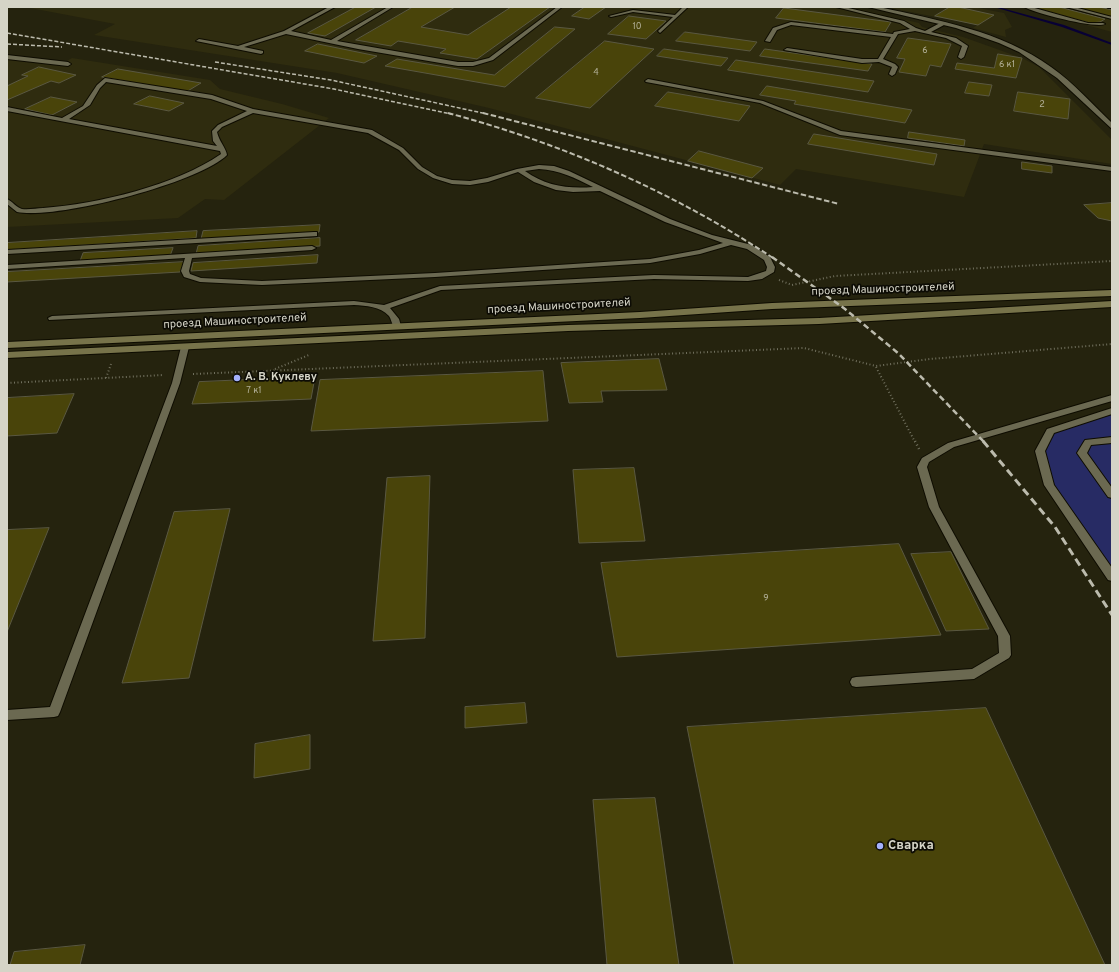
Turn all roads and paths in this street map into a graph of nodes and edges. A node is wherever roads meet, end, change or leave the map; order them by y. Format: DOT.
graph roads {
  1 [pos="332,7"];
  2 [pos="391,7"];
  3 [pos="560,7"];
  4 [pos="686,7"];
  5 [pos="838,7"];
  6 [pos="871,7"];
  7 [pos="1026,7"];
  8 [pos="1068,7"];
  9 [pos="611,16"];
  10 [pos="676,16"];
  11 [pos="942,24"];
  12 [pos="914,30"];
  13 [pos="286,32"];
  14 [pos="660,32"];
  15 [pos="927,32"];
  16 [pos="893,36"];
  17 [pos="200,41"];
  18 [pos="333,41"];
  19 [pos="768,41"];
  20 [pos="238,47"];
  21 [pos="787,50"];
  22 [pos="260,52"];
  23 [pos="7,57"];
  24 [pos="961,57"];
  25 [pos="880,60"];
  26 [pos="68,64"];
  27 [pos="892,74"];
  28 [pos="648,81"];
  29 [pos="7,108"];
  30 [pos="252,111"];
  31 [pos="64,119"];
  32 [pos="1112,127"];
  33 [pos="221,149"];
  34 [pos="1112,169"];
  35 [pos="519,170"];
  36 [pos="603,189"];
  37 [pos="7,202"];
  38 [pos="7,211"];
  39 [pos="19,211"];
  40 [pos="314,234"];
  41 [pos="187,242"];
  42 [pos="731,243"];
  43 [pos="312,248"];
  44 [pos="7,252"];
  45 [pos="186,256"];
  46 [pos="1112,261"];
  47 [pos="7,266"];
  48 [pos="766,275"];
  49 [pos="1112,293"];
  50 [pos="1112,304"];
  51 [pos="384,308"];
  52 [pos="52,318"];
  53 [pos="397,326"];
  54 [pos="188,336"];
  55 [pos="396,337"];
  56 [pos="1112,344"];
  57 [pos="7,345"];
  58 [pos="185,347"];
  59 [pos="7,355"];
  60 [pos="111,364"];
  61 [pos="876,366"];
  62 [pos="179,374"];
  63 [pos="106,378"];
  64 [pos="7,383"];
  65 [pos="1112,398"];
  66 [pos="1112,412"];
  67 [pos="1112,440"];
  68 [pos="925,460"];
  69 [pos="1112,495"];
  70 [pos="1112,577"];
  71 [pos="856,682"];
  72 [pos="7,715"];
  1 -- 13 [label="lane"];
  2 -- 18 [label="lane"];
  3 -- 18 [label="lane"];
  4 -- 10 [label="lane"];
  5 -- 12 [label="lane"];
  6 -- 11 [label="street"];
  7 -- 8 [label="lane"];
  9 -- 10 [label="lane"];
  10 -- 14 [label="lane"];
  11 -- 15 [label="lane"];
  11 -- 32 [label="street"];
  12 -- 15 [label="lane"];
  12 -- 16 [label="lane"];
  13 -- 18 [label="lane"];
  13 -- 20 [label="lane"];
  15 -- 24 [label="lane"];
  16 -- 19 [label="lane"];
  16 -- 25 [label="lane"];
  17 -- 20 [label="lane"];
  20 -- 22 [label="lane"];
  21 -- 25 [label="lane"];
  23 -- 26 [label="lane"];
  25 -- 27 [label="lane"];
  28 -- 34 [label="lane"];
  29 -- 31 [label="lane"];
  30 -- 31 [label="lane"];
  30 -- 33 [label="lane"];
  30 -- 35 [label="lane"];
  31 -- 33 [label="lane"];
  33 -- 39 [label="lane"];
  35 -- 36 [label="lane"];
  35 -- 36 [label="lane"];
  36 -- 42 [label="lane"];
  37 -- 39 [label="lane"];
  38 -- 39 [label="lane"];
  40 -- 41 [label="lane"];
  41 -- 44 [label="lane"];
  41 -- 45 [label="lane"];
  42 -- 45 [label="lane"];
  42 -- 48 [label="lane"];
  43 -- 45 [label="lane"];
  45 -- 47 [label="lane"];
  46 -- 48 [label="path"];
  48 -- 51 [label="lane"];
  49 -- 53 [label="main road, проезд Машиностроителей"];
  50 -- 55 [label="main road, проезд Машиностроителей"];
  51 -- 52 [label="lane"];
  51 -- 53 [label="lane"];
  53 -- 54 [label="main road, проезд Машиностроителей"];
  53 -- 55 [label="main road"];
  54 -- 57 [label="main road, проезд Машиностроителей"];
  54 -- 58 [label="main road"];
  55 -- 58 [label="main road, проезд Машиностроителей"];
  56 -- 61 [label="path"];
  58 -- 59 [label="main road, проезд Машиностроителей"];
  58 -- 62 [label="lane"];
  60 -- 63 [label="path"];
  61 -- 62 [label="path"];
  61 -- 68 [label="path"];
  62 -- 63 [label="path"];
  62 -- 72 [label="lane"];
  63 -- 64 [label="path"];
  65 -- 68 [label="lane"];
  66 -- 70 [label="lane"];
  67 -- 69 [label="lane"];
  68 -- 71 [label="lane"];
}
